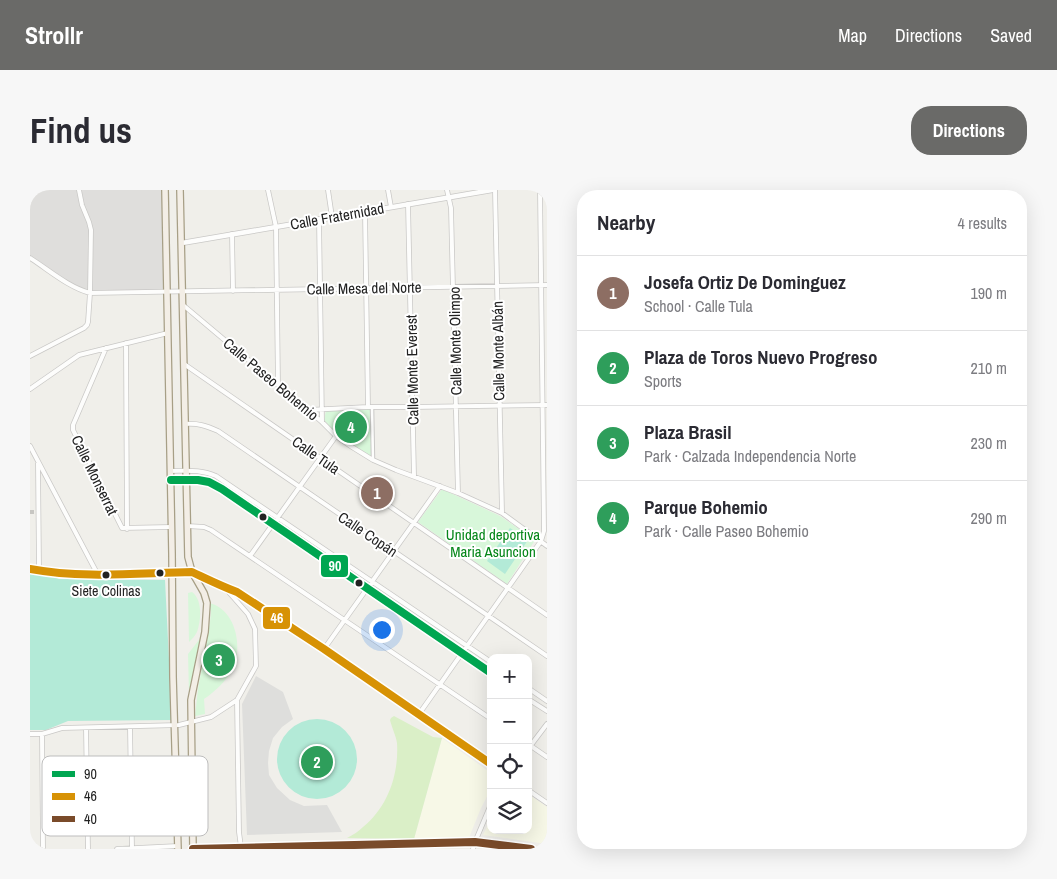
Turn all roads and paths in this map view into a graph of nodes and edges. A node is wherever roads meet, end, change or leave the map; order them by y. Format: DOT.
graph roads {
  1 [pos="79,190"];
  2 [pos="165,190"];
  3 [pos="180,190"];
  4 [pos="268,190"];
  5 [pos="328,190"];
  6 [pos="388,190"];
  7 [pos="447,190"];
  8 [pos="494,190"];
  9 [pos="540,190"];
  10 [pos="449,198"];
  11 [pos="408,204"];
  12 [pos="391,207"];
  13 [pos="364,212"];
  14 [pos="332,217"];
  15 [pos="319,219"];
  16 [pos="276,227"];
  17 [pos="232,234"];
  18 [pos="182,243"];
  19 [pos="30,258"];
  20 [pos="541,285"];
  21 [pos="547,285"];
  22 [pos="497,286"];
  23 [pos="410,287"];
  24 [pos="454,287"];
  25 [pos="366,288"];
  26 [pos="277,290"];
  27 [pos="320,290"];
  28 [pos="233,291"];
  29 [pos="167,292"];
  30 [pos="182,292"];
  31 [pos="90,293"];
  32 [pos="183,305"];
  33 [pos="168,333"];
  34 [pos="126,344"];
  35 [pos="106,348"];
  36 [pos="30,356"];
  37 [pos="184,364"];
  38 [pos="278,385"];
  39 [pos="30,389"];
  40 [pos="500,405"];
  41 [pos="545,405"];
  42 [pos="456,406"];
  43 [pos="370,407"];
  44 [pos="412,407"];
  45 [pos="322,409"];
  46 [pos="308,410"];
  47 [pos="322,422"];
  48 [pos="185,424"];
  49 [pos="336,436"];
  50 [pos="30,446"];
  51 [pos="320,458"];
  52 [pos="373,460"];
  53 [pos="38,462"];
  54 [pos="186,470"];
  55 [pos="170,471"];
  56 [pos="414,476"];
  57 [pos="170,480"];
  58 [pos="187,481"];
  59 [pos="440,486"];
  60 [pos="300,487"];
  61 [pos="458,493"];
  62 [pos="502,513"];
  63 [pos="278,517"];
  64 [pos="414,522"];
  65 [pos="273,524"];
  66 [pos="171,526"];
  67 [pos="188,526"];
  68 [pos="127,529"];
  69 [pos="541,541"];
  70 [pos="547,546"];
  71 [pos="393,551"];
  72 [pos="250,556"];
  73 [pos="30,568"];
  74 [pos="39,570"];
  75 [pos="192,572"];
  76 [pos="172,573"];
  77 [pos="98,575"];
  78 [pos="372,581"];
  79 [pos="508,587"];
  80 [pos="225,588"];
  81 [pos="366,588"];
  82 [pos="547,615"];
  83 [pos="488,616"];
  84 [pos="344,620"];
  85 [pos="467,646"];
  86 [pos="324,649"];
  87 [pos="461,653"];
  88 [pos="547,656"];
  89 [pos="487,659"];
  90 [pos="487,670"];
  91 [pos="440,684"];
  92 [pos="532,691"];
  93 [pos="529,699"];
  94 [pos="237,700"];
  95 [pos="547,701"];
  96 [pos="547,711"];
  97 [pos="418,714"];
  98 [pos="487,716"];
  99 [pos="191,722"];
  100 [pos="547,724"];
  101 [pos="175,725"];
  102 [pos="130,727"];
  103 [pos="86,728"];
  104 [pos="30,734"];
  105 [pos="42,734"];
  106 [pos="531,744"];
  107 [pos="532,749"];
  108 [pos="42,756"];
  109 [pos="86,756"];
  110 [pos="130,756"];
  111 [pos="176,756"];
  112 [pos="191,756"];
  113 [pos="547,757"];
  114 [pos="487,761"];
  115 [pos="532,793"];
  116 [pos="547,803"];
  117 [pos="487,813"];
  118 [pos="43,836"];
  119 [pos="88,836"];
  120 [pos="132,836"];
  121 [pos="192,836"];
  122 [pos="474,842"];
  123 [pos="295,847"];
  124 [pos="178,848"];
  125 [pos="242,848"];
  126 [pos="43,849"];
  127 [pos="88,849"];
  128 [pos="117,849"];
  129 [pos="132,849"];
  130 [pos="192,849"];
  131 [pos="473,849"];
  132 [pos="531,849"];
  1 -- 31 [label="street"];
  2 -- 29 [label="main road"];
  3 -- 18 [label="main road"];
  4 -- 16 [label="street"];
  5 -- 14 [label="street"];
  6 -- 12 [label="street"];
  7 -- 10 [label="street, Calle Monte Olimpo"];
  8 -- 10 [label="street, Calle Fraternidad"];
  8 -- 22 [label="street, Calle Monte Albán"];
  9 -- 20 [label="street"];
  10 -- 11 [label="street, Calle Fraternidad"];
  10 -- 24 [label="street, Calle Monte Olimpo"];
  11 -- 12 [label="street, Calle Fraternidad"];
  11 -- 23 [label="street, Calle Monte Everest"];
  12 -- 13 [label="street, Calle Fraternidad"];
  13 -- 14 [label="street, Calle Fraternidad"];
  13 -- 25 [label="street"];
  14 -- 15 [label="street, Calle Fraternidad"];
  15 -- 16 [label="street, Calle Fraternidad"];
  15 -- 27 [label="street"];
  16 -- 17 [label="street, Calle Fraternidad"];
  16 -- 26 [label="street"];
  17 -- 18 [label="street, Calle Fraternidad"];
  17 -- 28 [label="street"];
  18 -- 30 [label="main road"];
  19 -- 31 [label="street"];
  20 -- 21 [label="street, Calle Mesa del Norte"];
  20 -- 22 [label="street, Calle Mesa del Norte"];
  20 -- 41 [label="street"];
  22 -- 24 [label="street, Calle Mesa del Norte"];
  22 -- 40 [label="street, Calle Monte Albán"];
  23 -- 24 [label="street, Calle Mesa del Norte"];
  23 -- 25 [label="street, Calle Mesa del Norte"];
  23 -- 44 [label="street, Calle Monte Everest"];
  24 -- 42 [label="street, Calle Monte Olimpo"];
  25 -- 27 [label="street, Calle Mesa del Norte"];
  25 -- 43 [label="street"];
  26 -- 27 [label="street, Calle Mesa del Norte"];
  26 -- 28 [label="street, Calle Mesa del Norte"];
  26 -- 38 [label="street"];
  27 -- 45 [label="street"];
  28 -- 30 [label="street, Calle Mesa del Norte"];
  29 -- 30 [label="street, Calle Mesa del Norte"];
  29 -- 31 [label="street, Calle Mesa del Norte"];
  29 -- 33 [label="main road"];
  30 -- 32 [label="main road"];
  31 -- 36 [label="street"];
  32 -- 37 [label="main road"];
  32 -- 38 [label="street, Calle Paseo Bohemio"];
  33 -- 34 [label="street"];
  33 -- 55 [label="main road"];
  34 -- 35 [label="street"];
  34 -- 68 [label="street"];
  35 -- 39 [label="street"];
  35 -- 68 [label="street, Calle Monserrat"];
  37 -- 48 [label="main road"];
  37 -- 51 [label="street, Calle Tula"];
  38 -- 46 [label="street, Calle Paseo Bohemio"];
  40 -- 41 [label="street"];
  40 -- 42 [label="street"];
  40 -- 62 [label="street, Calle Monte Albán"];
  41 -- 69 [label="street"];
  42 -- 44 [label="street"];
  42 -- 61 [label="street, Calle Monte Olimpo"];
  43 -- 44 [label="street"];
  43 -- 45 [label="street"];
  43 -- 52 [label="street"];
  44 -- 56 [label="street, Calle Monte Everest"];
  45 -- 46 [label="street"];
  45 -- 47 [label="street"];
  46 -- 47 [label="street, Calle Paseo Bohemio"];
  47 -- 49 [label="street, Calle Paseo Bohemio"];
  48 -- 54 [label="main road"];
  48 -- 60 [label="street, Calle Copán"];
  49 -- 51 [label="street"];
  49 -- 52 [label="street, Calle Paseo Bohemio"];
  50 -- 53 [label="street"];
  51 -- 60 [label="street"];
  51 -- 64 [label="street, Calle Tula"];
  52 -- 56 [label="street, Calle Paseo Bohemio"];
  53 -- 74 [label="street"];
  53 -- 77 [label="street"];
  54 -- 55 [label="street"];
  54 -- 58 [label="main road"];
  54 -- 63 [label="street"];
  55 -- 57 [label="main road"];
  56 -- 59 [label="street, Calle Paseo Bohemio"];
  57 -- 58 [label="street"];
  57 -- 66 [label="main road"];
  58 -- 65 [label="street"];
  58 -- 67 [label="main road"];
  59 -- 61 [label="street, Calle Paseo Bohemio"];
  59 -- 64 [label="street"];
  60 -- 63 [label="street"];
  60 -- 71 [label="street, Calle Copán"];
  61 -- 62 [label="street, Calle Paseo Bohemio"];
  62 -- 69 [label="street, Calle Paseo Bohemio"];
  63 -- 65 [label="street"];
  63 -- 78 [label="street"];
  64 -- 71 [label="street"];
  64 -- 79 [label="street, Calle Tula"];
  65 -- 72 [label="street"];
  65 -- 81 [label="street"];
  66 -- 68 [label="street, Calle Monserrat"];
  66 -- 76 [label="main road"];
  67 -- 72 [label="street"];
  67 -- 75 [label="main road"];
  69 -- 70 [label="street, Calle Paseo Bohemio"];
  69 -- 79 [label="street"];
  71 -- 78 [label="street"];
  71 -- 83 [label="street, Calle Copán"];
  72 -- 84 [label="street"];
  73 -- 74 [label="street"];
  74 -- 77 [label="street"];
  75 -- 76 [label="street"];
  75 -- 80 [label="street"];
  75 -- 99 [label="main road"];
  76 -- 77 [label="street"];
  76 -- 101 [label="main road"];
  78 -- 81 [label="street"];
  78 -- 85 [label="street"];
  79 -- 82 [label="street, Calle Tula"];
  79 -- 83 [label="street"];
  80 -- 86 [label="street"];
  80 -- 94 [label="street"];
  81 -- 84 [label="street"];
  81 -- 87 [label="street"];
  83 -- 85 [label="street"];
  83 -- 88 [label="street, Calle Copán"];
  84 -- 86 [label="street"];
  84 -- 91 [label="street"];
  85 -- 87 [label="street"];
  85 -- 89 [label="street"];
  86 -- 97 [label="street"];
  87 -- 90 [label="street"];
  87 -- 91 [label="street"];
  91 -- 97 [label="street"];
  91 -- 98 [label="street"];
  92 -- 95 [label="street"];
  93 -- 96 [label="street"];
  94 -- 99 [label="street"];
  94 -- 125 [label="street"];
  97 -- 114 [label="street"];
  99 -- 101 [label="street"];
  99 -- 112 [label="main road"];
  100 -- 106 [label="street"];
  101 -- 102 [label="street"];
  101 -- 111 [label="main road"];
  102 -- 103 [label="street"];
  102 -- 110 [label="street"];
  103 -- 105 [label="street"];
  103 -- 109 [label="street"];
  104 -- 105 [label="street"];
  105 -- 108 [label="street"];
  107 -- 113 [label="street"];
  115 -- 116 [label="street"];
  117 -- 122 [label="street"];
  118 -- 126 [label="street"];
  119 -- 127 [label="street"];
  120 -- 129 [label="street"];
  121 -- 130 [label="main road"];
  122 -- 123 [label="street"];
  122 -- 131 [label="street"];
  122 -- 132 [label="street"];
  123 -- 125 [label="street"];
  124 -- 129 [label="street"];
  125 -- 130 [label="street"];
  128 -- 129 [label="street"];
}
